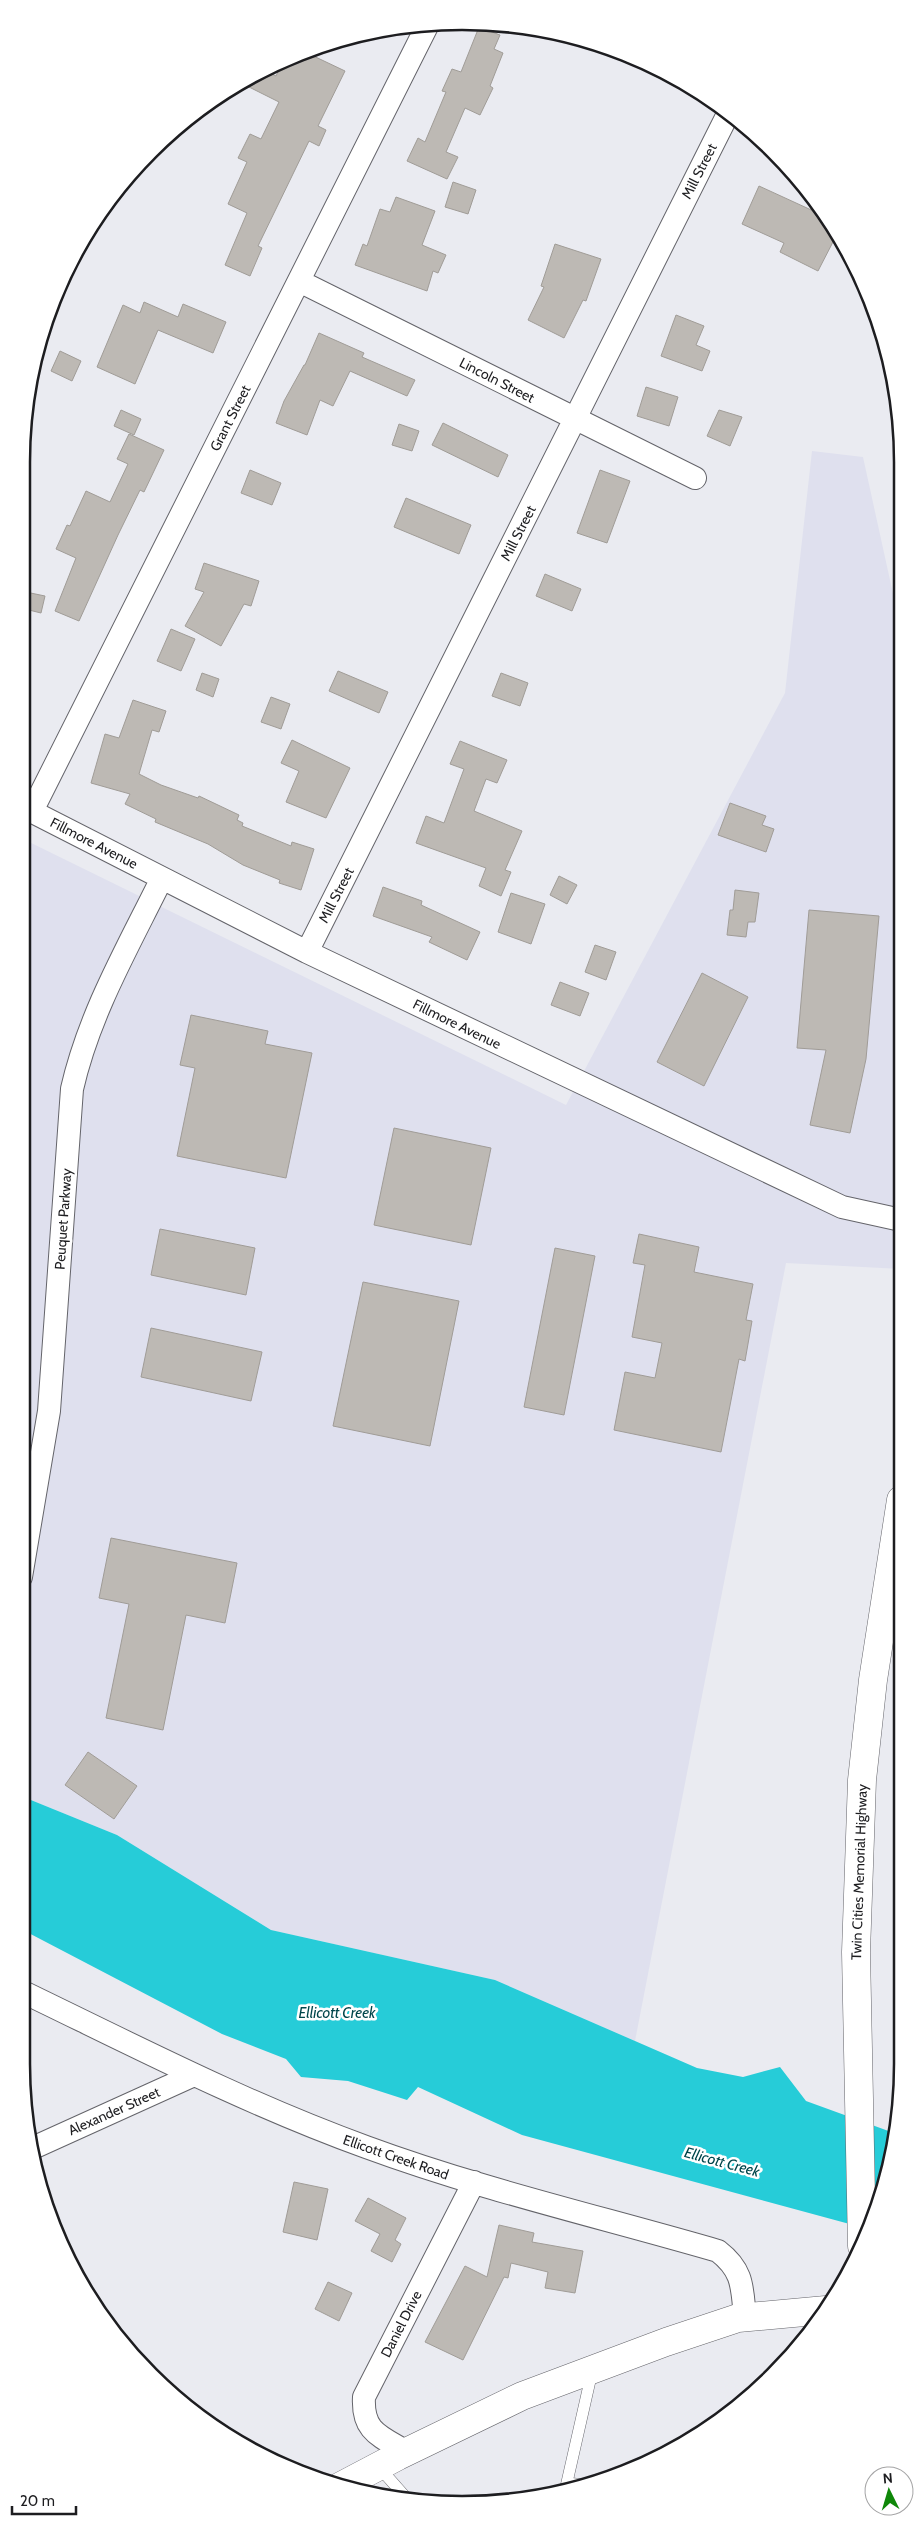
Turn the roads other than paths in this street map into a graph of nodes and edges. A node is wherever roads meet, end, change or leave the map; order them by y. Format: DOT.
graph roads {
  1 [pos="424,32"];
  2 [pos="725,119"];
  3 [pos="299,281"];
  4 [pos="575,420"];
  5 [pos="696,478"];
  6 [pos="30,802"];
  7 [pos="30,810"];
  8 [pos="162,878"];
  9 [pos="307,952"];
  10 [pos="894,1218"];
  11 [pos="30,1521"];
  12 [pos="894,1550"];
  13 [pos="30,1994"];
  14 [pos="194,2075"];
  15 [pos="38,2145"];
  16 [pos="474,2182"];
  17 [pos="862,2227"];
  18 [pos="816,2311"];
  19 [pos="745,2318"];
  20 [pos="592,2370"];
  21 [pos="407,2452"];
  22 [pos="378,2466"];
  23 [pos="350,2481"];
  24 [pos="567,2483"];
  25 [pos="400,2491"];
  1 -- 3 [label="street, Grant Street"];
  2 -- 4 [label="street, Mill Street"];
  3 -- 4 [label="street, Lincoln Street"];
  3 -- 6 [label="street, Grant Street"];
  4 -- 5 [label="street, Lincoln Street"];
  4 -- 9 [label="street, Mill Street"];
  7 -- 8 [label="street, Fillmore Avenue"];
  8 -- 9 [label="street, Fillmore Avenue"];
  8 -- 11 [label="street, Peuquet Parkway"];
  9 -- 10 [label="street, Fillmore Avenue"];
  12 -- 17 [label="main road, Twin Cities Memorial Highway"];
  13 -- 14 [label="street, Ellicott Creek Road"];
  14 -- 15 [label="street, Alexander Street"];
  14 -- 16 [label="street, Ellicott Creek Road"];
  16 -- 19 [label="street, Ellicott Creek Road"];
  16 -- 21 [label="street, Daniel Drive"];
  18 -- 19 [label="main road"];
  19 -- 20 [label="main road"];
  20 -- 21 [label="main road"];
  20 -- 24 [label="lane"];
  21 -- 22 [label="main road"];
  22 -- 23 [label="main road"];
  22 -- 25 [label="lane"];
}
